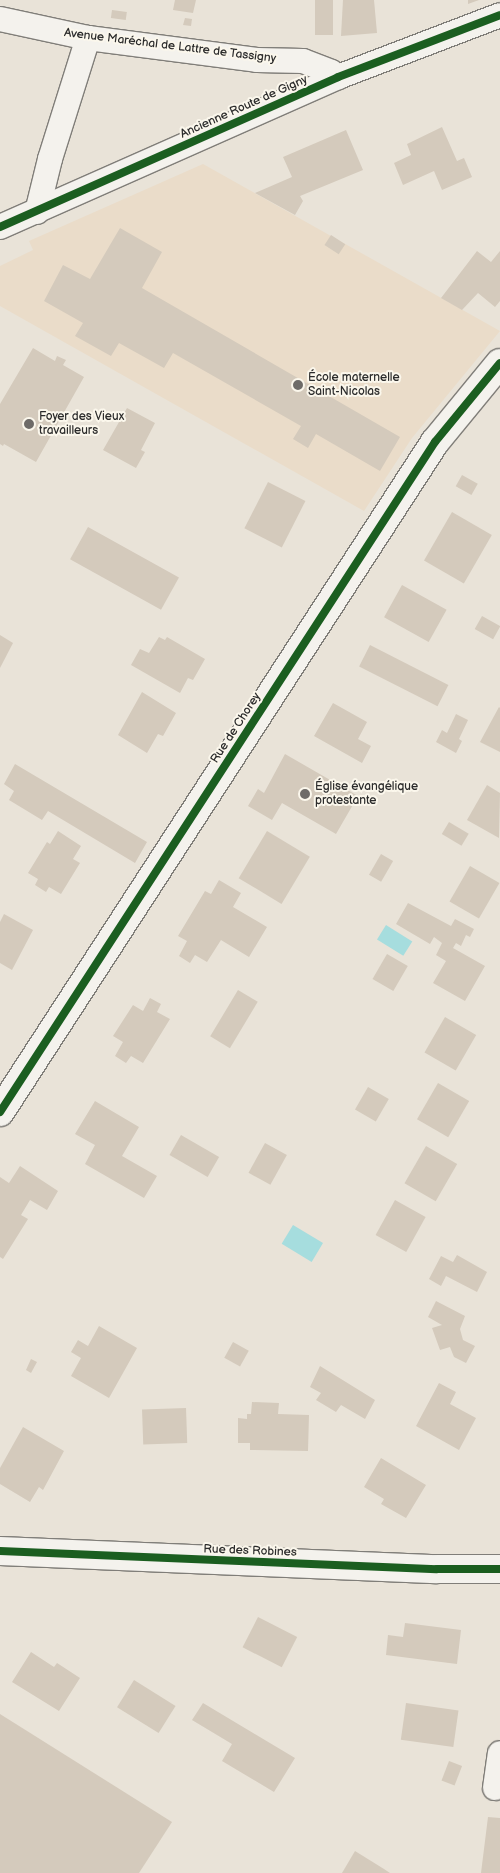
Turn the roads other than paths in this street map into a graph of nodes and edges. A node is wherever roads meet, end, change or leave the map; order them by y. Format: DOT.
graph roads {
  1 [pos="500,15"];
  2 [pos="0,19"];
  3 [pos="88,38"];
  4 [pos="338,77"];
  5 [pos="37,212"];
  6 [pos="0,227"];
  7 [pos="500,363"];
  8 [pos="0,1112"];
  9 [pos="0,1551"];
  10 [pos="500,1569"];
  11 [pos="500,1753"];
  12 [pos="495,1788"];
  1 -- 4 [label="street, Ancienne Route de Gigny"];
  2 -- 3 [label="street, Avenue Maréchal de Lattre de Tassigny"];
  3 -- 4 [label="street, Avenue Maréchal de Lattre de Tassigny"];
  3 -- 5 [label="street"];
  4 -- 5 [label="street, Ancienne Route de Gigny"];
  5 -- 6 [label="street, Ancienne Route de Gigny"];
  7 -- 8 [label="street, Rue de Chorey"];
  9 -- 10 [label="street, Rue des Robines"];
  11 -- 12 [label="street"];
}
